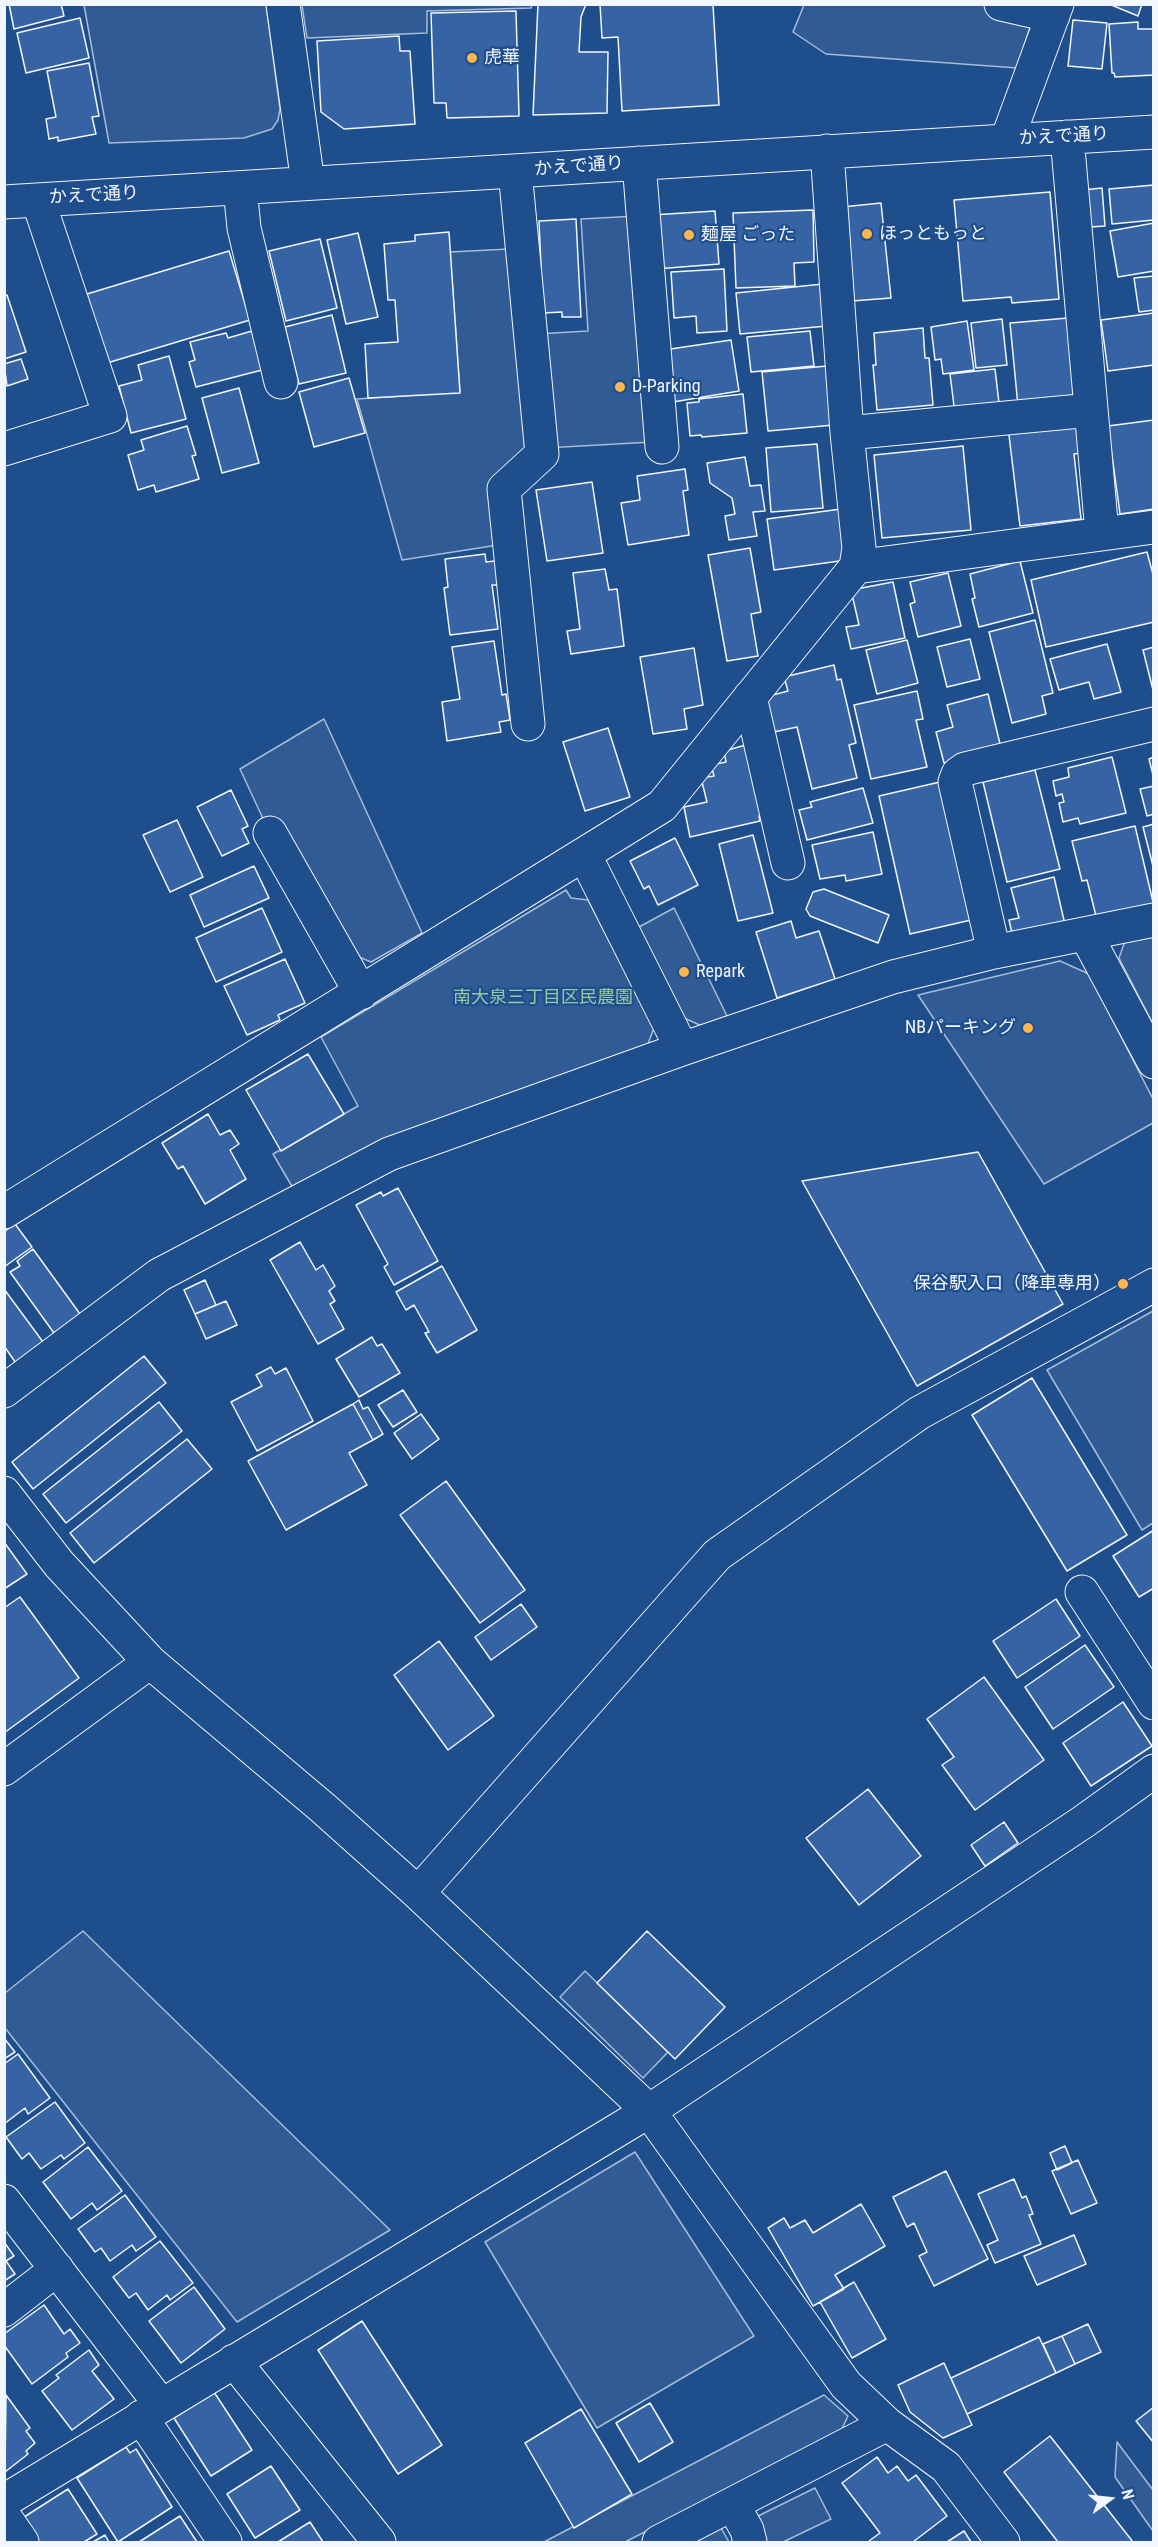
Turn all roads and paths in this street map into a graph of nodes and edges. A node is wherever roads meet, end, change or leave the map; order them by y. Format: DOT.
graph roads {
  1 [pos="283,4"];
  2 [pos="1001,4"];
  3 [pos="1055,10"];
  4 [pos="1154,132"];
  5 [pos="1067,137"];
  6 [pos="1007,140"];
  7 [pos="826,151"];
  8 [pos="639,163"];
  9 [pos="515,171"];
  10 [pos="308,183"];
  11 [pos="240,188"];
  12 [pos="38,200"];
  13 [pos="4,202"];
  14 [pos="281,382"];
  15 [pos="1091,410"];
  16 [pos="847,433"];
  17 [pos="662,447"];
  18 [pos="4,449"];
  19 [pos="1154,527"];
  20 [pos="1102,533"];
  21 [pos="856,567"];
  22 [pos="750,697"];
  23 [pos="528,724"];
  24 [pos="1154,724"];
  25 [pos="270,833"];
  26 [pos="585,856"];
  27 [pos="788,862"];
  28 [pos="1154,920"];
  29 [pos="1091,943"];
  30 [pos="994,952"];
  31 [pos="361,993"];
  32 [pos="682,1049"];
  33 [pos="1154,1062"];
  34 [pos="4,1212"];
  35 [pos="1154,1286"];
  36 [pos="4,1391"];
  37 [pos="4,1494"];
  38 [pos="1082,1592"];
  39 [pos="150,1662"];
  40 [pos="1154,1703"];
  41 [pos="4,1769"];
  42 [pos="1154,1771"];
  43 [pos="418,1893"];
  44 [pos="649,2111"];
  45 [pos="4,2201"];
  46 [pos="57,2270"];
  47 [pos="4,2310"];
  48 [pos="234,2361"];
  49 [pos="151,2411"];
  50 [pos="887,2424"];
  51 [pos="4,2501"];
  52 [pos="732,2505"];
  53 [pos="4,2516"];
  54 [pos="22,2542"];
  55 [pos="225,2542"];
  56 [pos="379,2542"];
  57 [pos="659,2542"];
  58 [pos="750,2542"];
  59 [pos="1003,2542"];
  1 -- 10 [label="street"];
  2 -- 3 [label="street"];
  3 -- 6 [label="street"];
  4 -- 5 [label="street, かえで通り"];
  5 -- 6 [label="street, かえで通り"];
  5 -- 15 [label="street"];
  6 -- 7 [label="street, かえで通り"];
  7 -- 8 [label="street, かえで通り"];
  7 -- 16 [label="street"];
  8 -- 9 [label="street, かえで通り"];
  8 -- 17 [label="street"];
  9 -- 10 [label="street, かえで通り"];
  9 -- 23 [label="street"];
  10 -- 11 [label="street, かえで通り"];
  11 -- 12 [label="street, かえで通り"];
  11 -- 14 [label="street"];
  12 -- 13 [label="street, かえで通り"];
  12 -- 18 [label="street"];
  15 -- 16 [label="street"];
  15 -- 20 [label="street"];
  16 -- 21 [label="street"];
  19 -- 20 [label="street"];
  20 -- 21 [label="street"];
  21 -- 22 [label="street"];
  22 -- 26 [label="street"];
  22 -- 27 [label="street"];
  24 -- 30 [label="street"];
  25 -- 31 [label="street"];
  26 -- 31 [label="street"];
  26 -- 32 [label="street"];
  28 -- 29 [label="street"];
  29 -- 30 [label="street"];
  29 -- 33 [label="street"];
  30 -- 32 [label="street"];
  31 -- 34 [label="street"];
  32 -- 36 [label="street"];
  35 -- 43 [label="street"];
  37 -- 39 [label="street"];
  38 -- 40 [label="street"];
  39 -- 41 [label="street"];
  39 -- 43 [label="street"];
  42 -- 44 [label="street"];
  43 -- 44 [label="street"];
  44 -- 48 [label="street"];
  44 -- 50 [label="street"];
  45 -- 46 [label="street"];
  46 -- 47 [label="street"];
  46 -- 49 [label="street"];
  48 -- 49 [label="street"];
  48 -- 56 [label="street"];
  49 -- 51 [label="street"];
  49 -- 55 [label="street"];
  50 -- 52 [label="street"];
  50 -- 59 [label="street"];
  52 -- 57 [label="street"];
  52 -- 58 [label="street"];
  53 -- 54 [label="street"];
}
